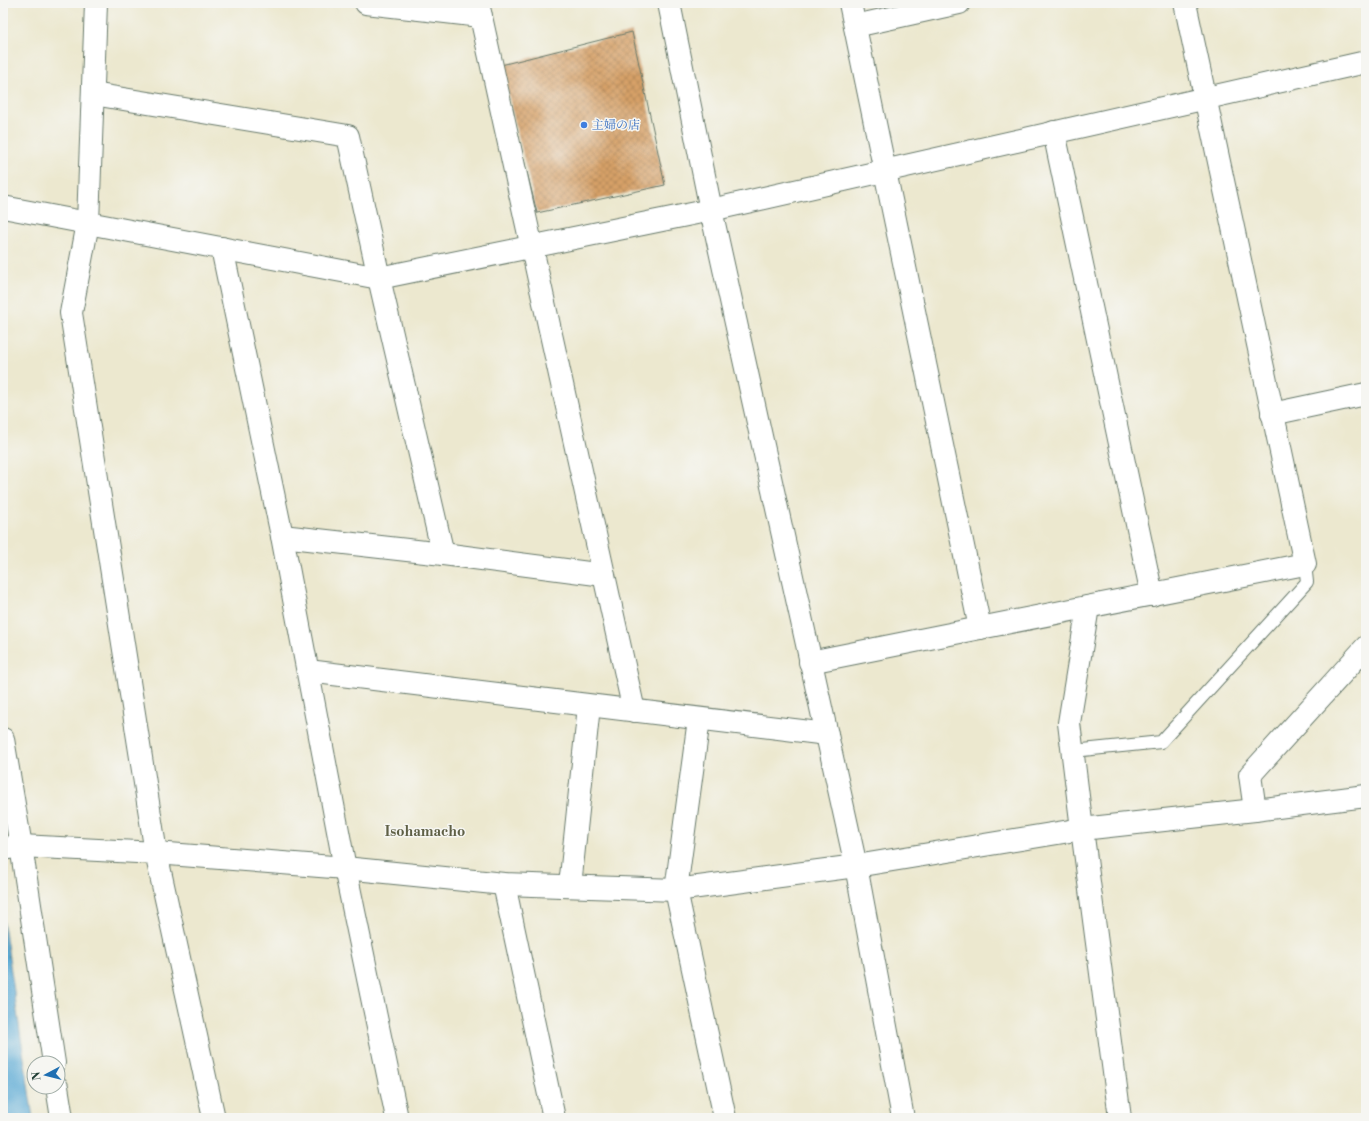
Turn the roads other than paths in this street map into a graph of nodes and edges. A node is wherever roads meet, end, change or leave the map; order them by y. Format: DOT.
graph roads {
  1 [pos="96,3"];
  2 [pos="366,3"];
  3 [pos="668,3"];
  4 [pos="850,3"];
  5 [pos="959,3"];
  6 [pos="1185,3"];
  7 [pos="480,10"];
  8 [pos="855,26"];
  9 [pos="1366,62"];
  10 [pos="92,94"];
  11 [pos="1205,98"];
  12 [pos="1054,132"];
  13 [pos="885,170"];
  14 [pos="3,206"];
  15 [pos="711,210"];
  16 [pos="88,223"];
  17 [pos="532,246"];
  18 [pos="222,248"];
  19 [pos="379,278"];
  20 [pos="1366,394"];
  21 [pos="1272,414"];
  22 [pos="282,536"];
  23 [pos="443,554"];
  24 [pos="1305,564"];
  25 [pos="604,575"];
  26 [pos="1152,595"];
  27 [pos="1088,607"];
  28 [pos="980,628"];
  29 [pos="1366,647"];
  30 [pos="810,662"];
  31 [pos="308,671"];
  32 [pos="589,706"];
  33 [pos="634,711"];
  34 [pos="699,719"];
  35 [pos="827,734"];
  36 [pos="3,739"];
  37 [pos="1073,752"];
  38 [pos="1366,796"];
  39 [pos="1255,810"];
  40 [pos="1082,829"];
  41 [pos="12,848"];
  42 [pos="156,853"];
  43 [pos="856,866"];
  44 [pos="345,868"];
  45 [pos="504,884"];
  46 [pos="570,886"];
  47 [pos="676,890"];
  48 [pos="52,1055"];
  49 [pos="58,1095"];
  50 [pos="62,1118"];
  51 [pos="214,1118"];
  52 [pos="397,1118"];
  53 [pos="554,1118"];
  54 [pos="725,1118"];
  55 [pos="903,1118"];
  56 [pos="1120,1118"];
  1 -- 10 [label="street"];
  2 -- 7 [label="street"];
  3 -- 15 [label="street"];
  4 -- 8 [label="street"];
  5 -- 8 [label="street"];
  6 -- 11 [label="street"];
  7 -- 17 [label="street"];
  8 -- 13 [label="street"];
  9 -- 11 [label="street"];
  10 -- 16 [label="street"];
  10 -- 19 [label="street"];
  11 -- 12 [label="street"];
  11 -- 21 [label="street"];
  12 -- 13 [label="street"];
  12 -- 26 [label="street"];
  13 -- 15 [label="street"];
  13 -- 28 [label="street"];
  14 -- 16 [label="street"];
  15 -- 17 [label="street"];
  15 -- 30 [label="street"];
  16 -- 18 [label="street"];
  16 -- 42 [label="street"];
  17 -- 19 [label="street"];
  17 -- 25 [label="street"];
  18 -- 19 [label="street"];
  18 -- 22 [label="street"];
  19 -- 23 [label="street"];
  20 -- 21 [label="street"];
  21 -- 24 [label="street"];
  22 -- 23 [label="street"];
  22 -- 31 [label="street"];
  23 -- 25 [label="street"];
  24 -- 26 [label="street"];
  24 -- 37 [label="lane"];
  25 -- 33 [label="street"];
  26 -- 27 [label="street"];
  27 -- 28 [label="street"];
  27 -- 37 [label="street"];
  28 -- 30 [label="street"];
  29 -- 39 [label="street"];
  30 -- 35 [label="street"];
  31 -- 32 [label="street"];
  31 -- 44 [label="street"];
  32 -- 33 [label="street"];
  32 -- 46 [label="street"];
  33 -- 34 [label="street"];
  34 -- 35 [label="street"];
  34 -- 47 [label="street"];
  35 -- 43 [label="street"];
  36 -- 41 [label="street"];
  37 -- 40 [label="street"];
  38 -- 39 [label="street"];
  39 -- 40 [label="street"];
  40 -- 43 [label="street"];
  40 -- 56 [label="street"];
  41 -- 42 [label="street"];
  41 -- 48 [label="street"];
  42 -- 44 [label="street"];
  42 -- 51 [label="street"];
  43 -- 47 [label="street"];
  43 -- 55 [label="street"];
  44 -- 45 [label="street"];
  44 -- 52 [label="street"];
  45 -- 46 [label="street"];
  45 -- 53 [label="street"];
  46 -- 47 [label="street"];
  47 -- 54 [label="street"];
  49 -- 50 [label="street"];
}
